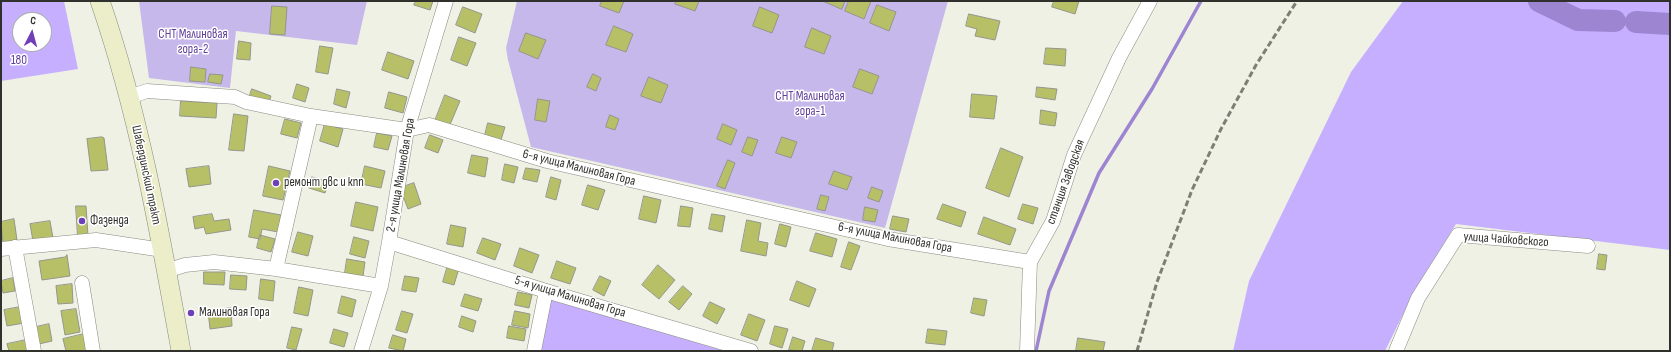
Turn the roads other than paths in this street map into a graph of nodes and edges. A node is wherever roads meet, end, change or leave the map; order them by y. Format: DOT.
graph roads {
  1 [pos="100,1"];
  2 [pos="446,1"];
  3 [pos="1150,1"];
  4 [pos="129,97"];
  5 [pos="311,116"];
  6 [pos="407,130"];
  7 [pos="389,242"];
  8 [pos="1588,246"];
  9 [pos="8,248"];
  10 [pos="162,250"];
  11 [pos="1030,262"];
  12 [pos="276,269"];
  13 [pos="166,271"];
  14 [pos="82,283"];
  15 [pos="381,286"];
  16 [pos="546,291"];
  17 [pos="34,351"];
  18 [pos="93,351"];
  19 [pos="181,351"];
  20 [pos="361,351"];
  21 [pos="534,351"];
  22 [pos="751,351"];
  23 [pos="1027,351"];
  24 [pos="1396,351"];
  1 -- 4 [label="main road, Шабердинский тракт"];
  2 -- 6 [label="street, 2-я улица Малиновая Гора"];
  3 -- 11 [label="street, станция Заводская"];
  4 -- 5 [label="street, 6-я улица Малиновая Гора"];
  4 -- 10 [label="main road, Шабердинский тракт"];
  5 -- 6 [label="street, 6-я улица Малиновая Гора"];
  5 -- 12 [label="street"];
  6 -- 7 [label="street, 2-я улица Малиновая Гора"];
  6 -- 11 [label="street, 6-я улица Малиновая Гора"];
  7 -- 15 [label="street, 2-я улица Малиновая Гора"];
  7 -- 16 [label="street, 5-я улица Малиновая Гора"];
  8 -- 24 [label="street, улица Чайковского"];
  9 -- 10 [label="street"];
  9 -- 17 [label="street"];
  10 -- 13 [label="main road, Шабердинский тракт"];
  11 -- 23 [label="street, станция Заводская"];
  12 -- 13 [label="street"];
  12 -- 15 [label="street"];
  13 -- 19 [label="main road, Шабердинский тракт"];
  14 -- 18 [label="street"];
  15 -- 20 [label="street, 2-я улица Малиновая Гора"];
  16 -- 21 [label="street"];
  16 -- 22 [label="street, 5-я улица Малиновая Гора"];
}
